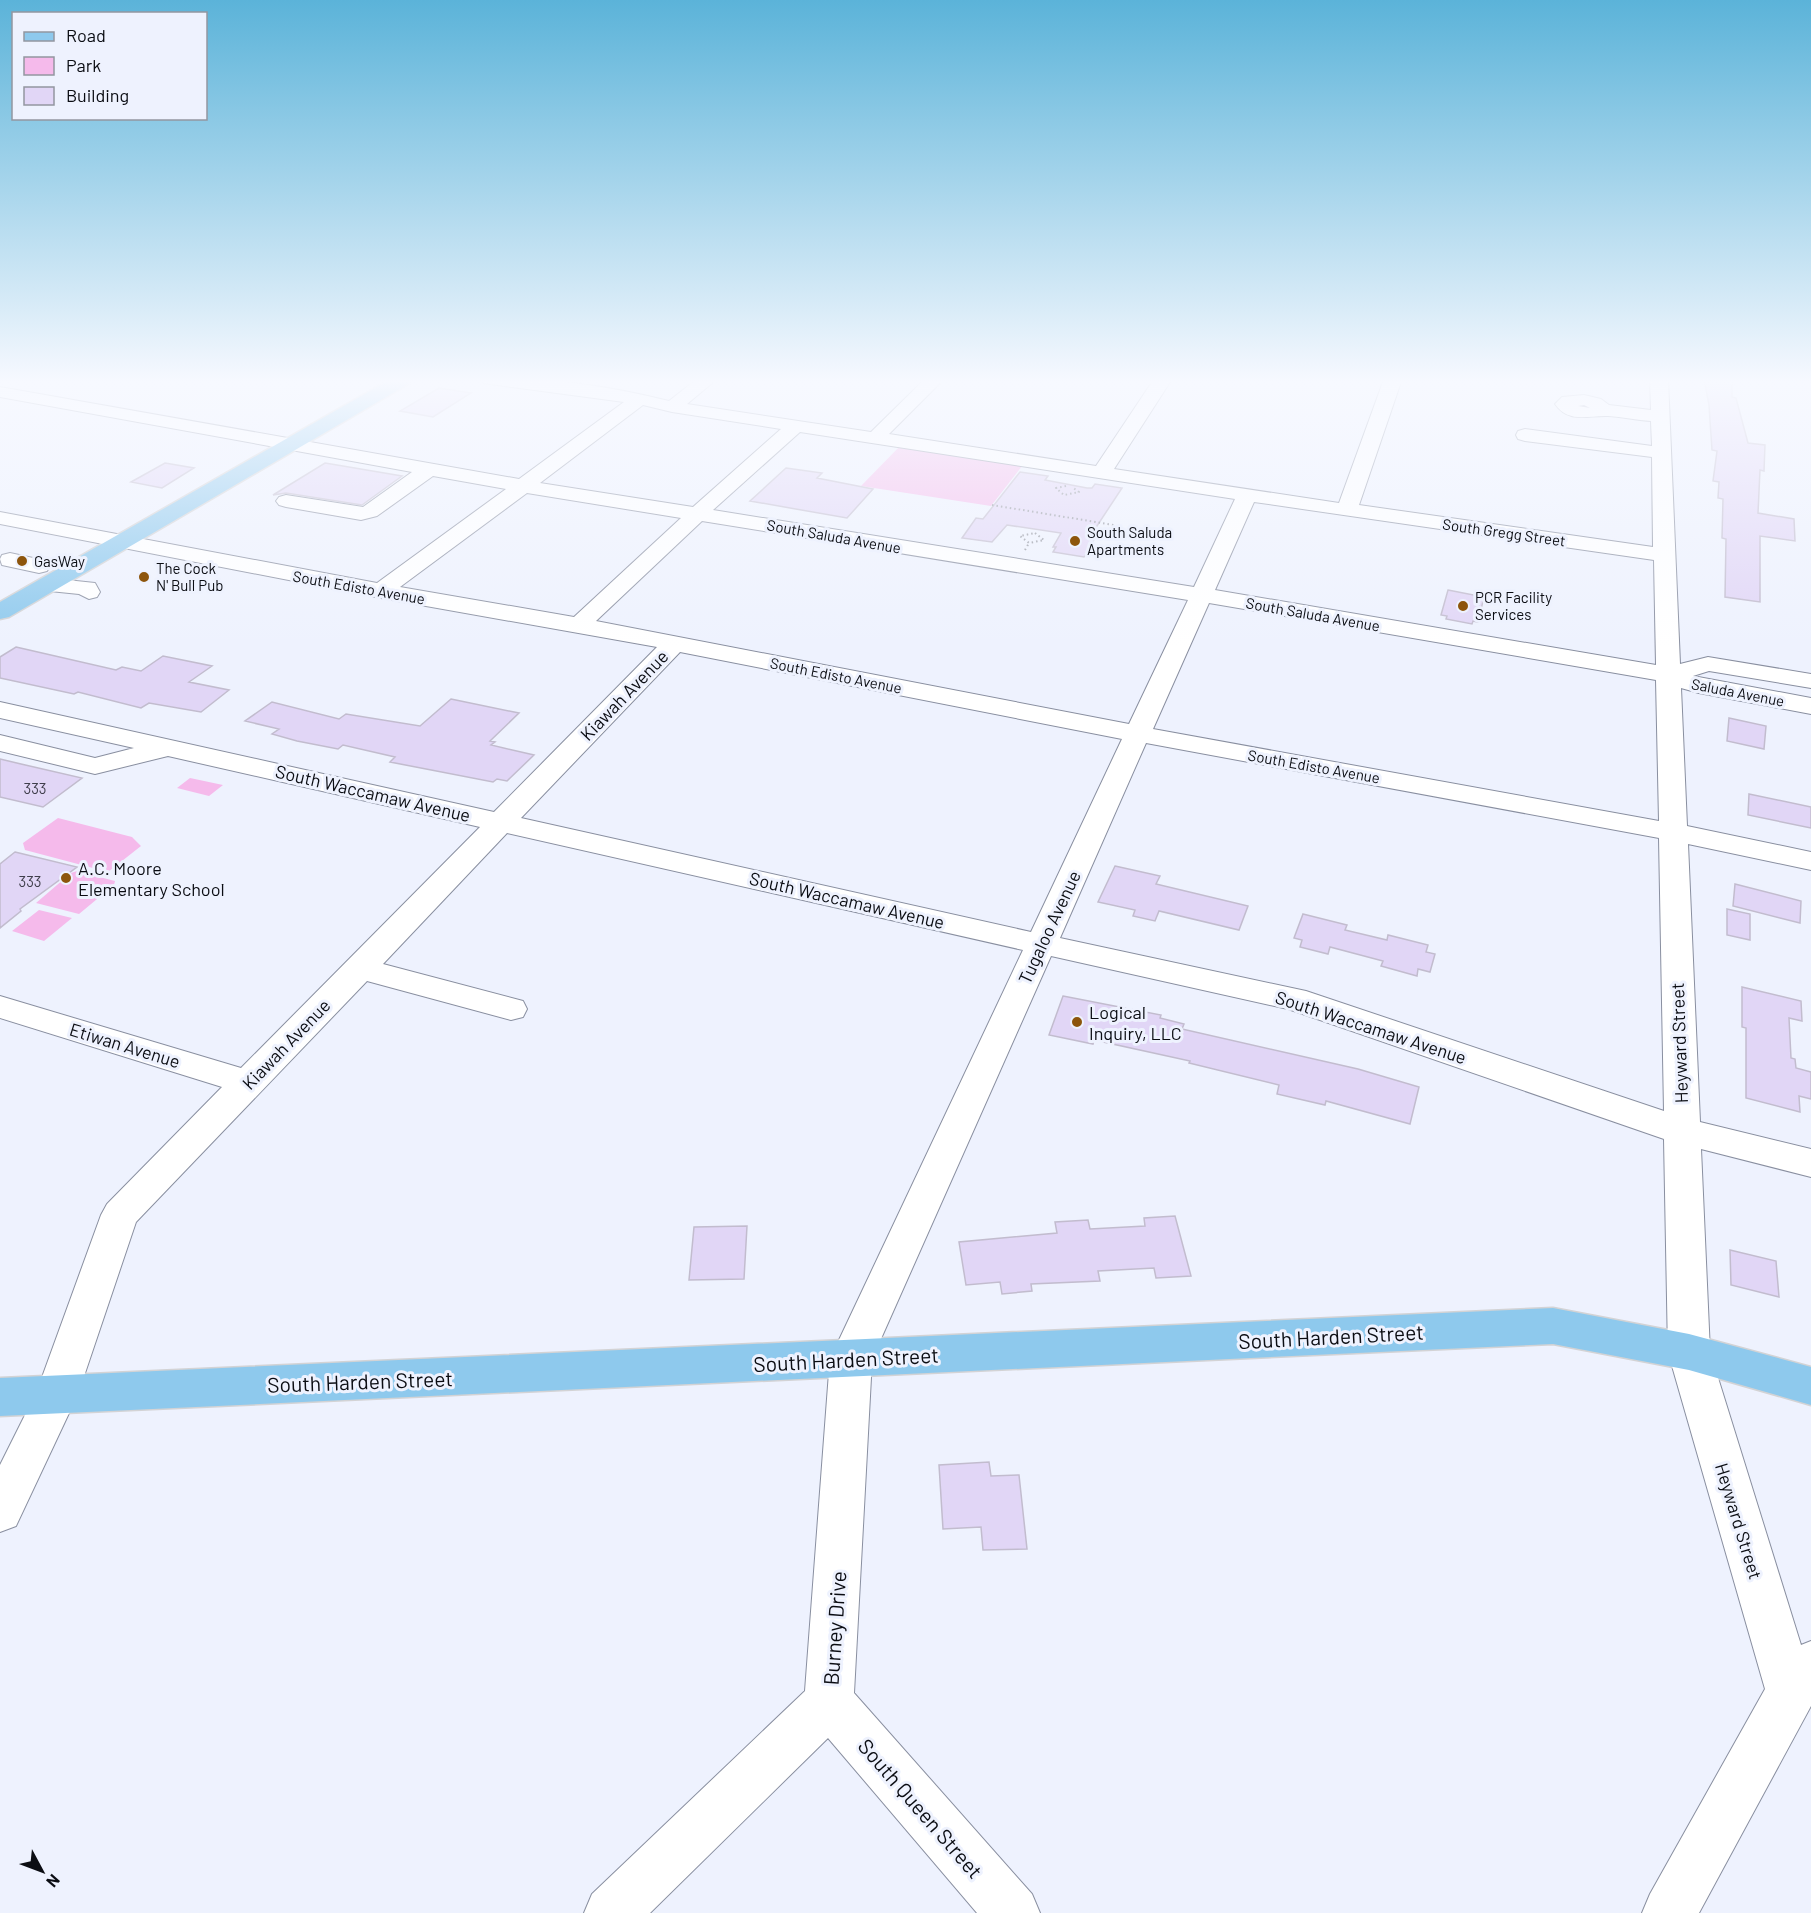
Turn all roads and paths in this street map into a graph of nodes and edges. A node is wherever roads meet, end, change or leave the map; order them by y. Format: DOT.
graph roads {
  1 [pos="250,468"];
  2 [pos="398,468"];
  3 [pos="547,468"];
  4 [pos="748,468"];
  5 [pos="1076,468"];
  6 [pos="1104,468"];
  7 [pos="1362,468"];
  8 [pos="1662,468"];
  9 [pos="425,472"];
  10 [pos="1102,472"];
  11 [pos="523,486"];
  12 [pos="1247,495"];
  13 [pos="286,501"];
  14 [pos="992,505"];
  15 [pos="1347,510"];
  16 [pos="698,513"];
  17 [pos="0,518"];
  18 [pos="1114,525"];
  19 [pos="122,542"];
  20 [pos="1029,543"];
  21 [pos="1023,552"];
  22 [pos="1665,555"];
  23 [pos="30,574"];
  24 [pos="381,591"];
  25 [pos="95,594"];
  26 [pos="1201,595"];
  27 [pos="0,612"];
  28 [pos="579,625"];
  29 [pos="674,644"];
  30 [pos="1668,675"];
  31 [pos="1811,681"];
  32 [pos="1811,706"];
  33 [pos="0,710"];
  34 [pos="1138,734"];
  35 [pos="0,743"];
  36 [pos="170,748"];
  37 [pos="501,822"];
  38 [pos="1673,832"];
  39 [pos="1811,861"];
  40 [pos="1041,944"];
  41 [pos="360,968"];
  42 [pos="0,1007"];
  43 [pos="511,1009"];
  44 [pos="249,1083"];
  45 [pos="1682,1131"];
  46 [pos="1811,1163"];
  47 [pos="1689,1352"];
  48 [pos="851,1359"];
  49 [pos="1811,1386"];
  50 [pos="57,1394"];
  51 [pos="0,1397"];
  52 [pos="0,1511"];
  53 [pos="1801,1679"];
  54 [pos="829,1702"];
  55 [pos="611,1913"];
  56 [pos="1013,1913"];
  57 [pos="1669,1913"];
  1 -- 19 [label="main road"];
  2 -- 9 [label="street, South Saluda Avenue"];
  3 -- 11 [label="street"];
  4 -- 16 [label="street"];
  5 -- 10 [label="street, South Gregg Street"];
  6 -- 10 [label="street"];
  7 -- 15 [label="street"];
  8 -- 22 [label="street, Heyward Street"];
  9 -- 11 [label="street, South Saluda Avenue"];
  9 -- 13 [label="street"];
  10 -- 12 [label="street, South Gregg Street"];
  11 -- 16 [label="street, South Saluda Avenue"];
  11 -- 24 [label="street"];
  12 -- 15 [label="street, South Gregg Street"];
  12 -- 26 [label="street, Tugaloo Avenue"];
  14 -- 18 [label="path"];
  15 -- 22 [label="street, South Gregg Street"];
  16 -- 26 [label="street, South Saluda Avenue"];
  16 -- 28 [label="street"];
  17 -- 19 [label="street, South Edisto Avenue"];
  19 -- 23 [label="main road"];
  19 -- 24 [label="street, South Edisto Avenue"];
  20 -- 20 [label="path"];
  20 -- 21 [label="path"];
  22 -- 30 [label="street, Heyward Street"];
  23 -- 25 [label="street"];
  23 -- 27 [label="main road"];
  24 -- 28 [label="street, South Edisto Avenue"];
  26 -- 30 [label="street, South Saluda Avenue"];
  26 -- 34 [label="street, Tugaloo Avenue"];
  28 -- 29 [label="street, South Edisto Avenue"];
  29 -- 34 [label="street, South Edisto Avenue"];
  29 -- 37 [label="street, Kiawah Avenue"];
  30 -- 31 [label="street, Saluda Avenue"];
  30 -- 32 [label="street, Saluda Avenue"];
  30 -- 38 [label="street, Heyward Street"];
  33 -- 36 [label="street, South Waccamaw Avenue"];
  34 -- 38 [label="street, South Edisto Avenue"];
  34 -- 40 [label="street, Tugaloo Avenue"];
  35 -- 36 [label="street"];
  36 -- 37 [label="street, South Waccamaw Avenue"];
  37 -- 40 [label="street, South Waccamaw Avenue"];
  37 -- 41 [label="street, Kiawah Avenue"];
  38 -- 39 [label="street, South Edisto Avenue"];
  38 -- 45 [label="street, Heyward Street"];
  40 -- 45 [label="street, South Waccamaw Avenue"];
  40 -- 48 [label="street, Tugaloo Avenue"];
  41 -- 43 [label="street"];
  41 -- 44 [label="street, Kiawah Avenue"];
  42 -- 44 [label="street, Etiwan Avenue"];
  44 -- 50 [label="street, Kiawah Avenue"];
  45 -- 46 [label="street, South Waccamaw Avenue"];
  45 -- 47 [label="street, Heyward Street"];
  47 -- 48 [label="main road, South Harden Street"];
  47 -- 49 [label="main road, South Harden Street"];
  47 -- 53 [label="street, Heyward Street"];
  48 -- 50 [label="main road, South Harden Street"];
  48 -- 54 [label="street, Burney Drive"];
  50 -- 51 [label="main road, South Harden Street"];
  50 -- 52 [label="street, Kiawah Avenue"];
  53 -- 57 [label="street, Heyward Street"];
  54 -- 55 [label="street, Burney Drive"];
  54 -- 56 [label="street, South Queen Street"];
}
